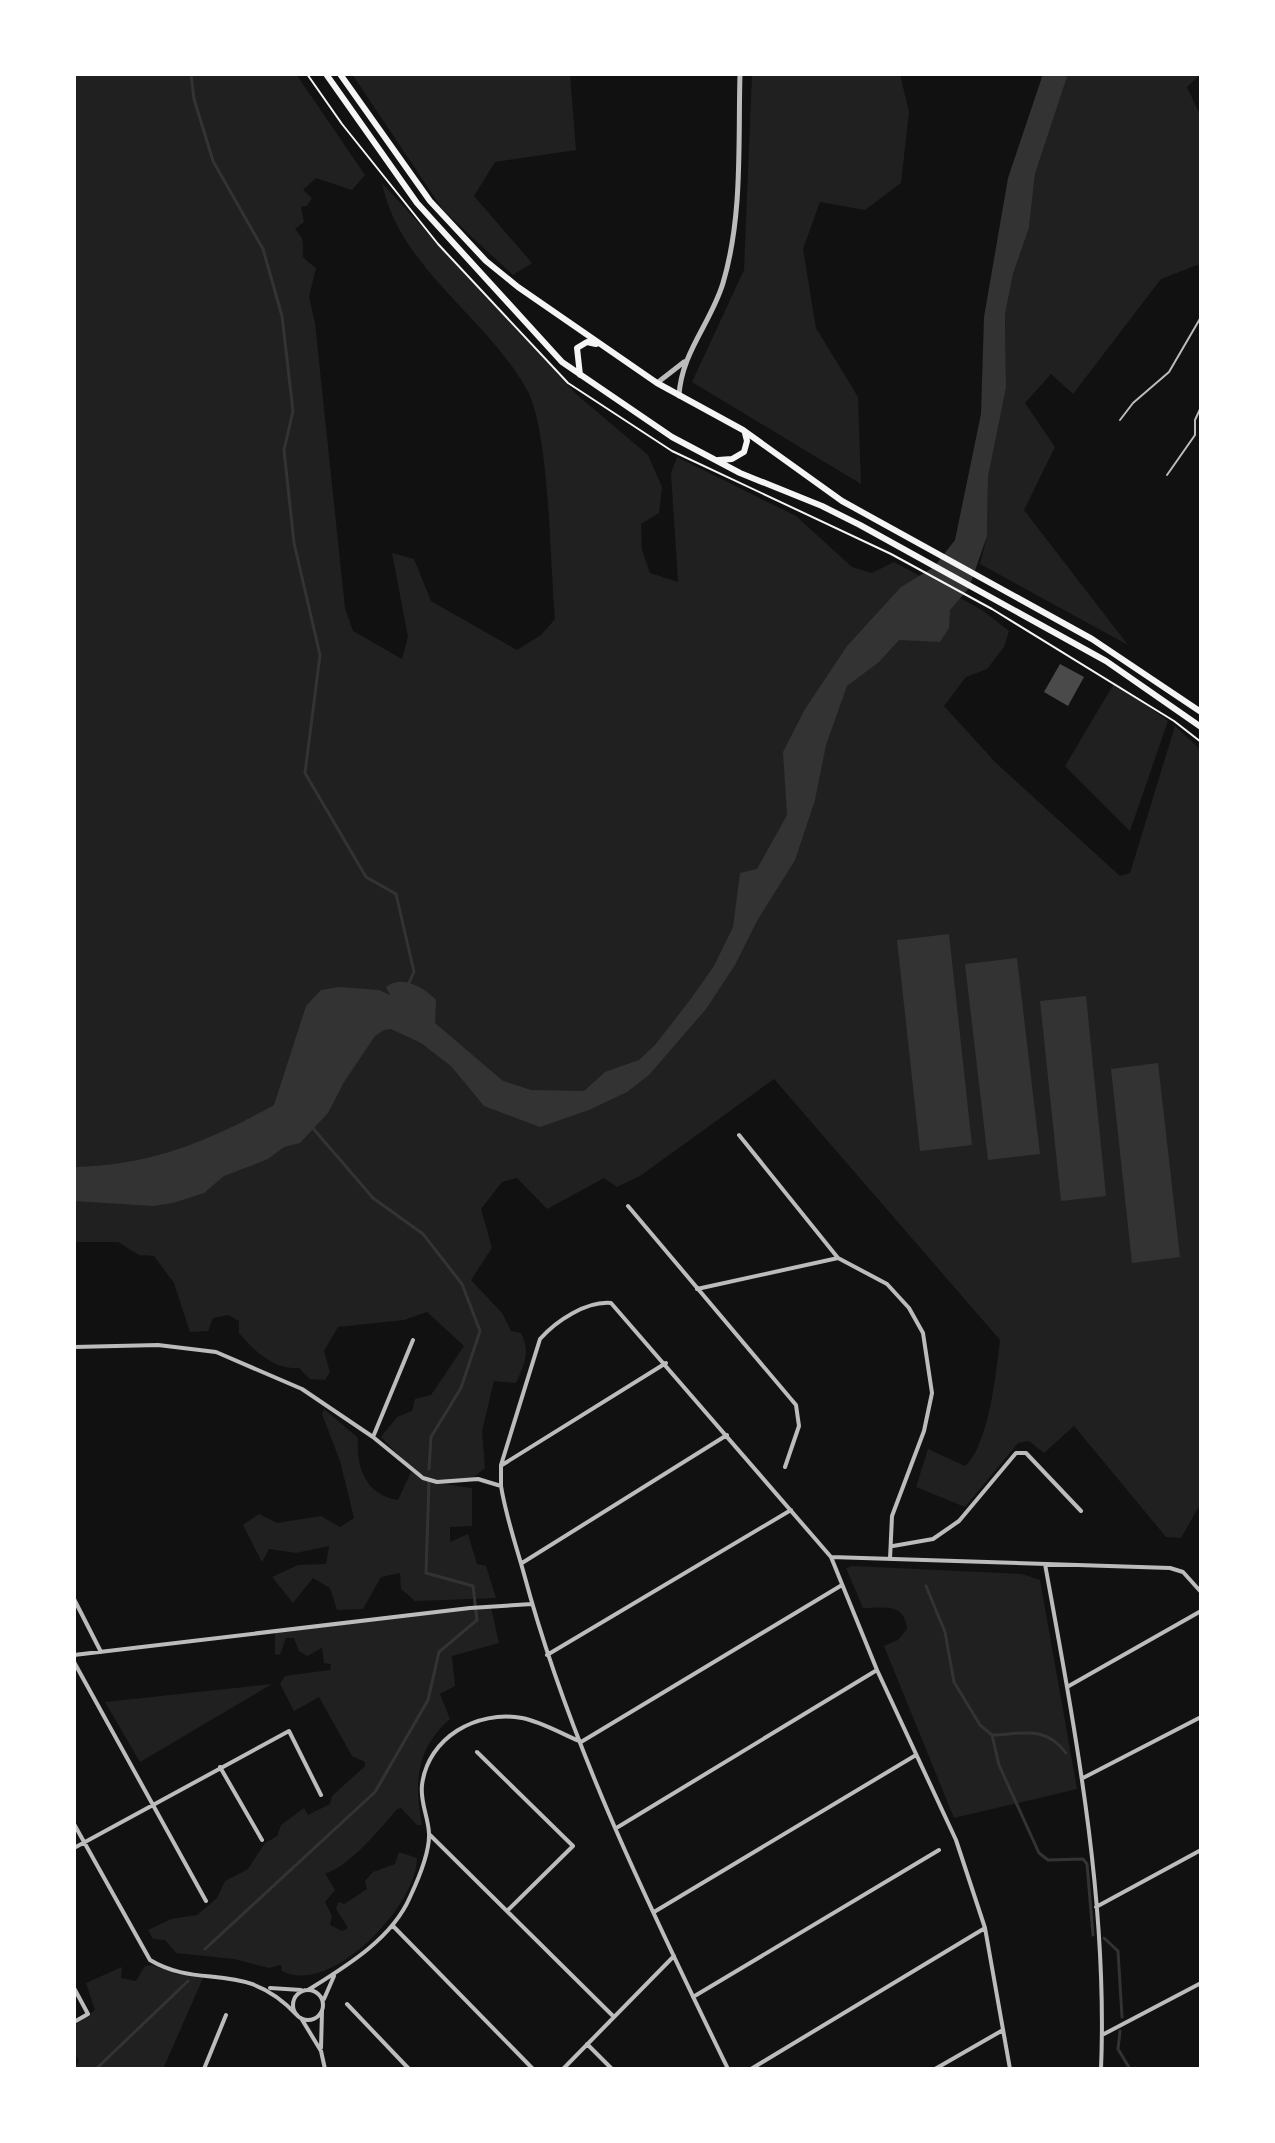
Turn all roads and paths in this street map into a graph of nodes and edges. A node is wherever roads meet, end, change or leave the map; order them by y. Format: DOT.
graph roads {
  1 [pos="326,74"];
  2 [pos="340,74"];
  3 [pos="740,74"];
  4 [pos="1201,317"];
  5 [pos="606,349"];
  6 [pos="685,362"];
  7 [pos="581,377"];
  8 [pos="657,383"];
  9 [pos="679,396"];
  10 [pos="1201,407"];
  11 [pos="1120,420"];
  12 [pos="743,430"];
  13 [pos="714,460"];
  14 [pos="1167,475"];
  15 [pos="891,554"];
  16 [pos="1201,712"];
  17 [pos="1201,727"];
  18 [pos="1201,742"];
  19 [pos="739,1135"];
  20 [pos="628,1206"];
  21 [pos="838,1258"];
  22 [pos="697,1289"];
  23 [pos="413,1340"];
  24 [pos="74,1347"];
  25 [pos="666,1363"];
  26 [pos="727,1435"];
  27 [pos="373,1437"];
  28 [pos="501,1465"];
  29 [pos="785,1467"];
  30 [pos="501,1486"];
  31 [pos="791,1510"];
  32 [pos="1081,1511"];
  33 [pos="893,1546"];
  34 [pos="831,1557"];
  35 [pos="890,1559"];
  36 [pos="521,1563"];
  37 [pos="1045,1564"];
  38 [pos="843,1585"];
  39 [pos="1201,1592"];
  40 [pos="74,1599"];
  41 [pos="532,1604"];
  42 [pos="1201,1611"];
  43 [pos="101,1652"];
  44 [pos="74,1655"];
  45 [pos="547,1655"];
  46 [pos="74,1662"];
  47 [pos="877,1670"];
  48 [pos="1067,1687"];
  49 [pos="1201,1717"];
  50 [pos="581,1742"];
  51 [pos="477,1752"];
  52 [pos="917,1754"];
  53 [pos="220,1767"];
  54 [pos="1083,1778"];
  55 [pos="321,1795"];
  56 [pos="153,1806"];
  57 [pos="74,1824"];
  58 [pos="618,1827"];
  59 [pos="429,1835"];
  60 [pos="262,1840"];
  61 [pos="84,1842"];
  62 [pos="74,1848"];
  63 [pos="939,1850"];
  64 [pos="1201,1850"];
  65 [pos="206,1901"];
  66 [pos="1096,1907"];
  67 [pos="508,1910"];
  68 [pos="654,1912"];
  69 [pos="393,1926"];
  70 [pos="985,1928"];
  71 [pos="674,1956"];
  72 [pos="334,1976"];
  73 [pos="1201,1983"];
  74 [pos="74,1988"];
  75 [pos="267,1988"];
  76 [pos="305,1990"];
  77 [pos="693,1997"];
  78 [pos="323,2001"];
  79 [pos="347,2004"];
  80 [pos="322,2011"];
  81 [pos="226,2015"];
  82 [pos="299,2016"];
  83 [pos="613,2016"];
  84 [pos="74,2022"];
  85 [pos="1003,2030"];
  86 [pos="1103,2035"];
  87 [pos="587,2044"];
  88 [pos="321,2051"];
  89 [pos="204,2069"];
  90 [pos="325,2069"];
  91 [pos="409,2069"];
  92 [pos="533,2069"];
  93 [pos="563,2069"];
  94 [pos="612,2069"];
  95 [pos="728,2069"];
  96 [pos="751,2069"];
  97 [pos="935,2069"];
  98 [pos="1010,2069"];
  99 [pos="1101,2069"];
  1 -- 7 [label="main road"];
  2 -- 5 [label="main road"];
  3 -- 6 [label="street"];
  4 -- 11 [label="lane"];
  5 -- 7 [label="main road"];
  5 -- 8 [label="main road"];
  6 -- 8 [label="street"];
  6 -- 9 [label="street"];
  7 -- 13 [label="main road"];
  8 -- 9 [label="main road"];
  9 -- 12 [label="main road"];
  10 -- 14 [label="lane"];
  12 -- 13 [label="main road"];
  12 -- 16 [label="main road"];
  13 -- 17 [label="main road"];
  15 -- 18 [label="path"];
  19 -- 21 [label="street"];
  20 -- 22 [label="street"];
  21 -- 22 [label="street"];
  21 -- 33 [label="street"];
  22 -- 29 [label="street"];
  23 -- 27 [label="street"];
  24 -- 27 [label="street"];
  25 -- 26 [label="street"];
  25 -- 28 [label="street"];
  25 -- 28 [label="street"];
  26 -- 31 [label="street"];
  26 -- 36 [label="street"];
  27 -- 30 [label="street"];
  28 -- 30 [label="street"];
  30 -- 36 [label="street"];
  31 -- 34 [label="street"];
  31 -- 45 [label="street"];
  32 -- 33 [label="street"];
  33 -- 35 [label="street"];
  34 -- 35 [label="street"];
  34 -- 38 [label="street"];
  35 -- 37 [label="street"];
  36 -- 41 [label="street"];
  37 -- 39 [label="street"];
  37 -- 48 [label="street"];
  38 -- 47 [label="street"];
  38 -- 50 [label="street"];
  40 -- 43 [label="street"];
  41 -- 43 [label="street"];
  41 -- 45 [label="street"];
  42 -- 48 [label="street"];
  43 -- 44 [label="street"];
  45 -- 50 [label="street"];
  46 -- 56 [label="street"];
  47 -- 52 [label="street"];
  47 -- 58 [label="street"];
  48 -- 54 [label="street"];
  49 -- 54 [label="street"];
  50 -- 58 [label="street"];
  50 -- 59 [label="street"];
  51 -- 67 [label="street"];
  52 -- 68 [label="street"];
  52 -- 70 [label="street"];
  53 -- 55 [label="street"];
  53 -- 56 [label="street"];
  53 -- 60 [label="street"];
  54 -- 66 [label="street"];
  56 -- 61 [label="street"];
  56 -- 65 [label="street"];
  57 -- 61 [label="street"];
  58 -- 68 [label="street"];
  59 -- 67 [label="street"];
  59 -- 69 [label="street"];
  61 -- 62 [label="street"];
  61 -- 75 [label="street"];
  63 -- 77 [label="street"];
  64 -- 66 [label="street"];
  66 -- 86 [label="street"];
  67 -- 83 [label="street"];
  68 -- 71 [label="street"];
  69 -- 72 [label="street"];
  69 -- 92 [label="street"];
  70 -- 85 [label="street"];
  70 -- 96 [label="street"];
  71 -- 77 [label="street"];
  71 -- 83 [label="street"];
  72 -- 76 [label="street"];
  72 -- 78 [label="street"];
  73 -- 86 [label="street"];
  74 -- 84 [label="street"];
  75 -- 76 [label="street"];
  75 -- 82 [label="street"];
  76 -- 78 [label="street"];
  76 -- 82 [label="street"];
  77 -- 95 [label="street"];
  78 -- 80 [label="street"];
  79 -- 91 [label="street"];
  80 -- 82 [label="street"];
  80 -- 88 [label="street"];
  81 -- 89 [label="street"];
  82 -- 88 [label="street"];
  83 -- 87 [label="street"];
  85 -- 97 [label="street"];
  85 -- 98 [label="street"];
  86 -- 99 [label="street"];
  87 -- 93 [label="street"];
  87 -- 94 [label="street"];
  88 -- 90 [label="street"];
}
